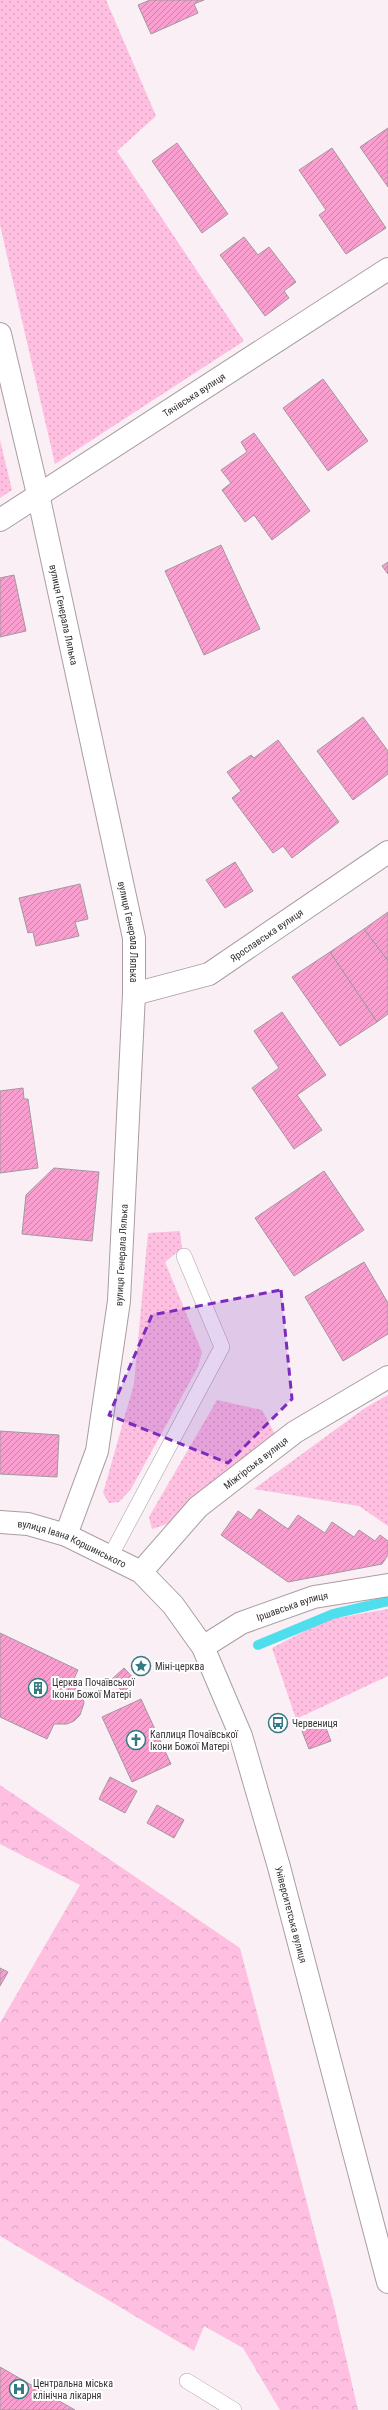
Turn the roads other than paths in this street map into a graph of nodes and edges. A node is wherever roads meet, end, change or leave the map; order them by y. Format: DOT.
graph roads {
  1 [pos="388,268"];
  2 [pos="0,334"];
  3 [pos="38,494"];
  4 [pos="0,520"];
  5 [pos="388,852"];
  6 [pos="134,994"];
  7 [pos="184,1256"];
  8 [pos="388,1377"];
  9 [pos="0,1522"];
  10 [pos="66,1535"];
  11 [pos="111,1555"];
  12 [pos="141,1572"];
  13 [pos="388,1584"];
  14 [pos="203,1647"];
  15 [pos="388,2282"];
  16 [pos="187,2381"];
  17 [pos="234,2410"];
  1 -- 3 [label="street, Тячівська вулиця"];
  2 -- 3 [label="street, вулиця Генерала Лялька"];
  3 -- 4 [label="street, Тячівська вулиця"];
  3 -- 6 [label="street, вулиця Генерала Лялька"];
  5 -- 6 [label="street, Ярославська вулиця"];
  6 -- 10 [label="street, вулиця Генерала Лялька"];
  7 -- 11 [label="lane"];
  8 -- 12 [label="street, Міжгірська вулиця"];
  9 -- 10 [label="street, вулиця Івана Коршинського"];
  10 -- 11 [label="street, вулиця Івана Коршинського"];
  11 -- 12 [label="street, вулиця Івана Коршинського"];
  12 -- 14 [label="street, Університетська вулиця"];
  13 -- 14 [label="street, Іршавська вулиця"];
  14 -- 15 [label="street, Університетська вулиця"];
  16 -- 17 [label="lane"];
}
